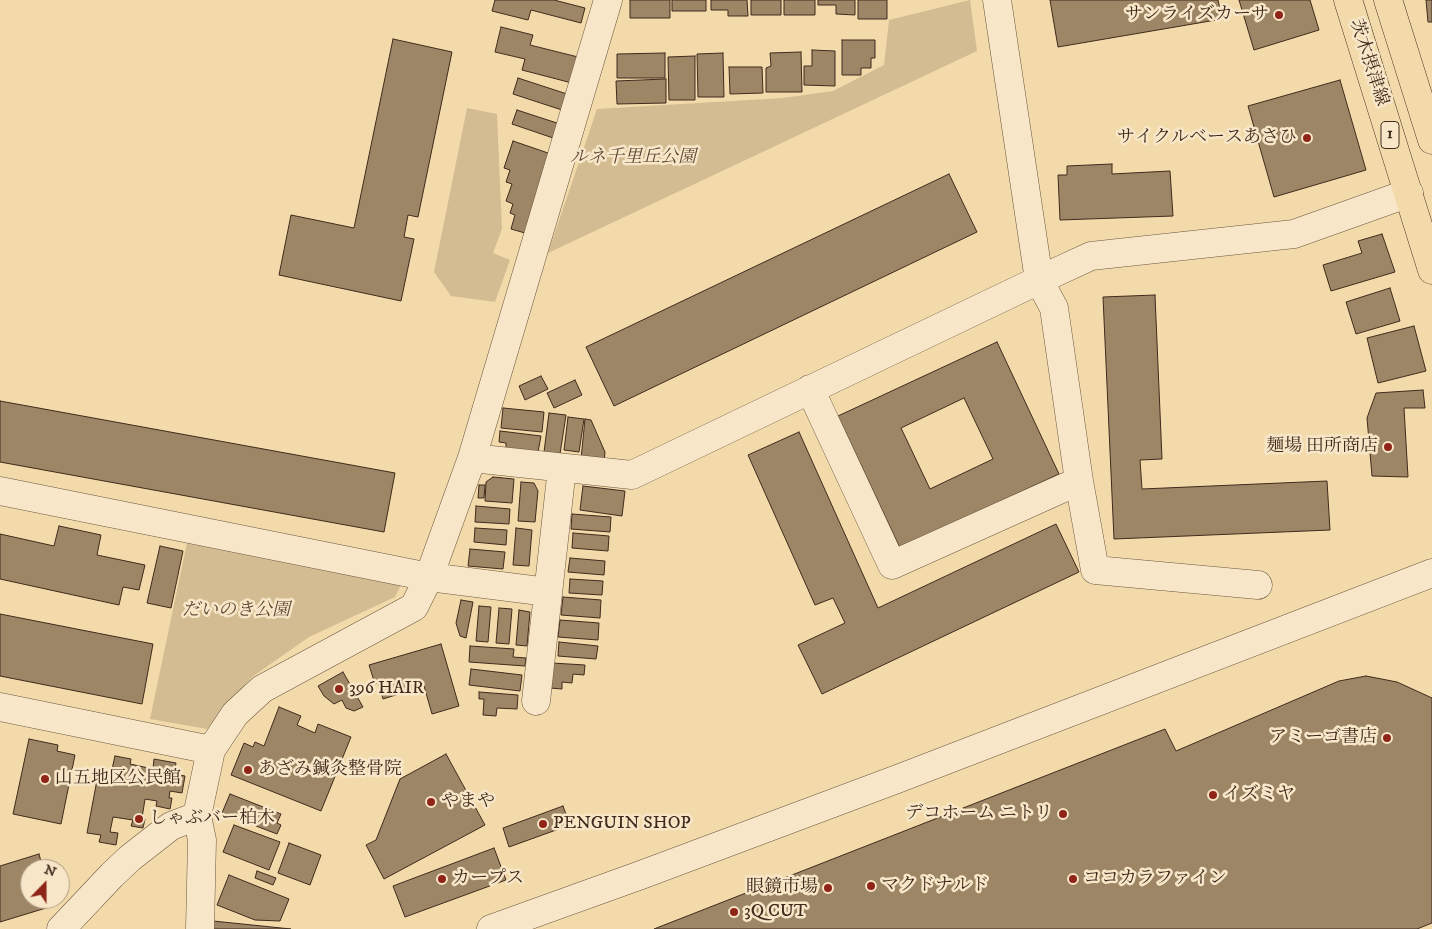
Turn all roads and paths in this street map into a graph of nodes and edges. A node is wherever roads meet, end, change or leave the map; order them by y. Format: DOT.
graph roads {
  1 [pos="608,0"];
  2 [pos="997,0"];
  3 [pos="1348,0"];
  4 [pos="1388,0"];
  5 [pos="1432,140"];
  6 [pos="1409,194"];
  7 [pos="1432,270"];
  8 [pos="1039,280"];
  9 [pos="810,389"];
  10 [pos="472,458"];
  11 [pos="562,468"];
  12 [pos="1079,481"];
  13 [pos="0,491"];
  14 [pos="1432,573"];
  15 [pos="429,577"];
  16 [pos="1258,584"];
  17 [pos="548,592"];
  18 [pos="536,701"];
  19 [pos="0,708"];
  20 [pos="211,750"];
  21 [pos="197,816"];
  22 [pos="62,929"];
  23 [pos="200,929"];
  24 [pos="491,929"];
  1 -- 10 [label="street"];
  2 -- 8 [label="street"];
  3 -- 6 [label="main road, 茨木摂津線 / 1"];
  4 -- 5 [label="main road, 1"];
  6 -- 7 [label="main road, 茨木摂津線 / 1"];
  6 -- 8 [label="street"];
  8 -- 9 [label="street"];
  8 -- 12 [label="street"];
  9 -- 11 [label="street"];
  9 -- 12 [label="street"];
  10 -- 11 [label="street"];
  10 -- 15 [label="street"];
  11 -- 17 [label="street"];
  12 -- 16 [label="street"];
  13 -- 15 [label="street"];
  14 -- 24 [label="street"];
  15 -- 17 [label="street"];
  15 -- 20 [label="street"];
  17 -- 18 [label="street"];
  19 -- 20 [label="street"];
  20 -- 21 [label="street"];
  21 -- 22 [label="street"];
  21 -- 23 [label="street"];
}
